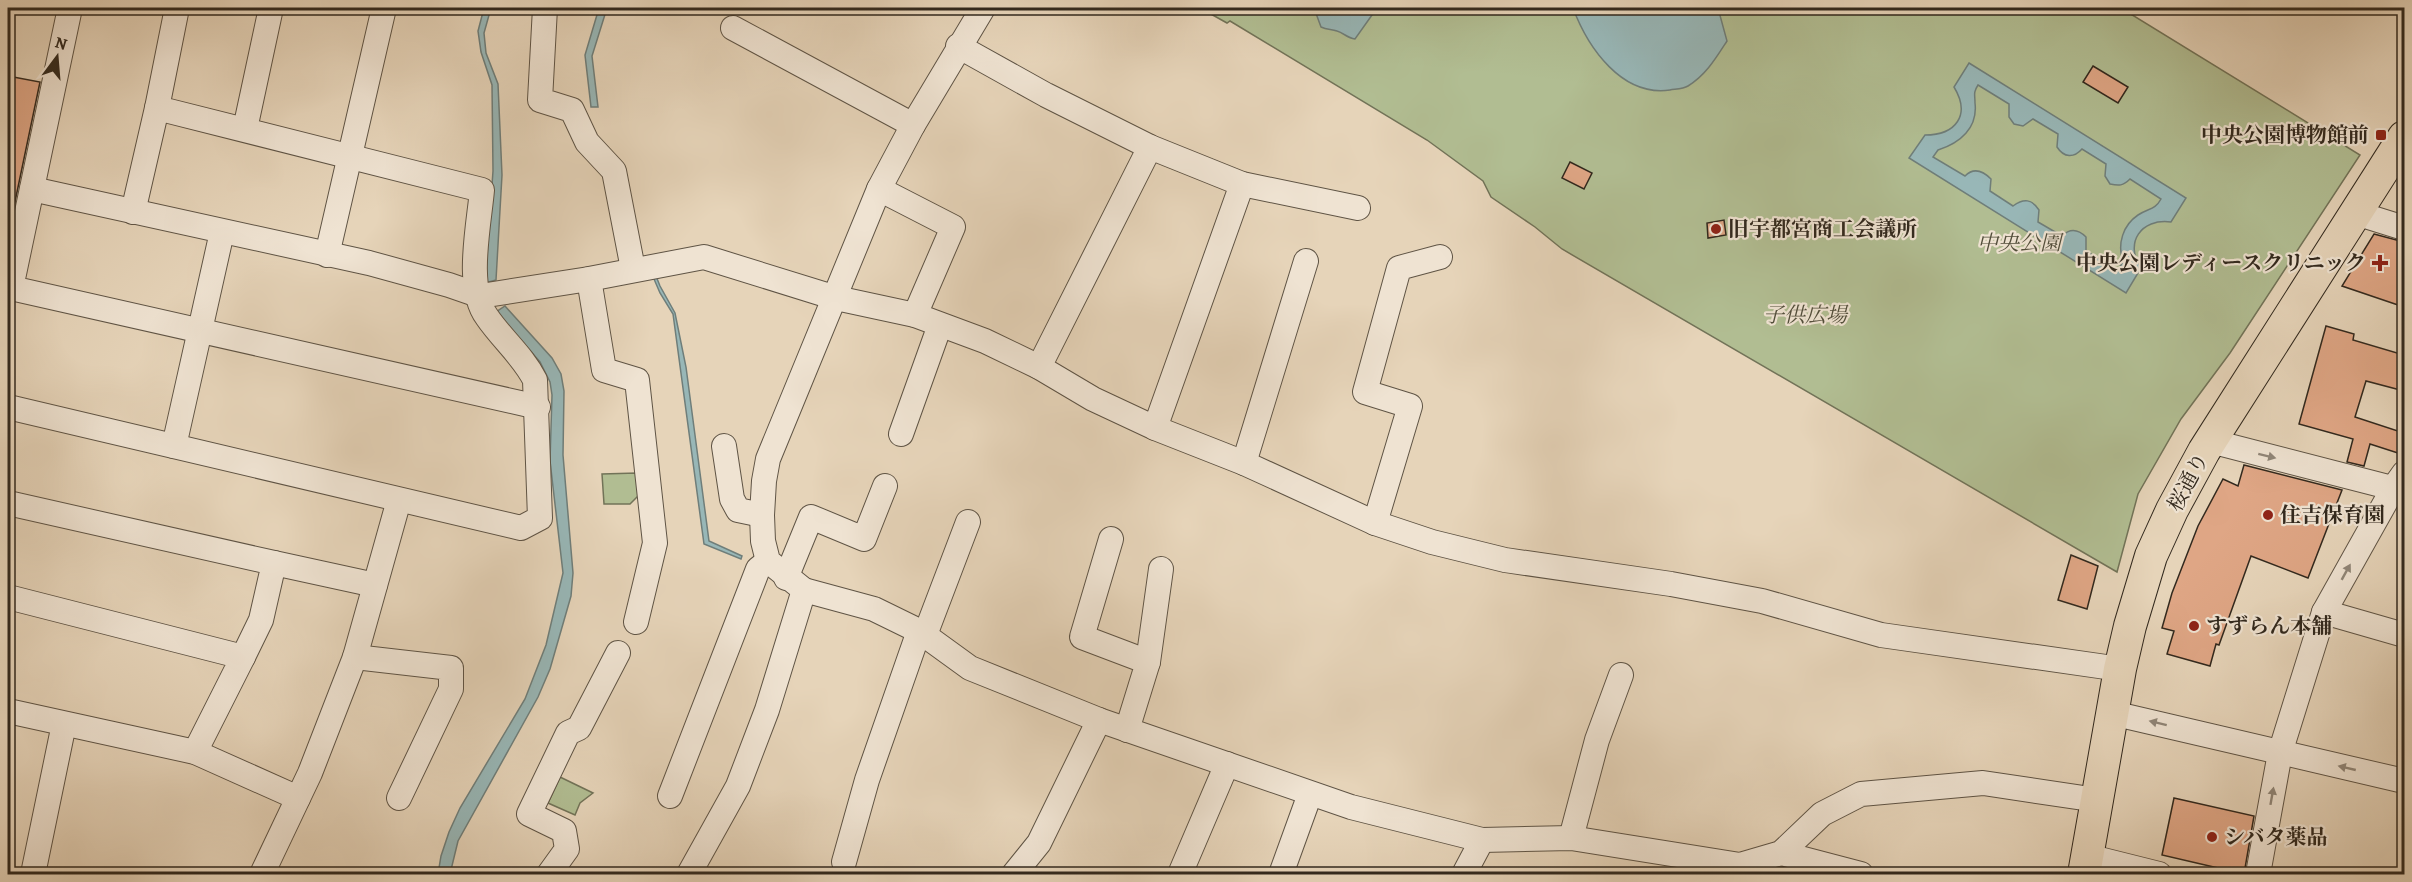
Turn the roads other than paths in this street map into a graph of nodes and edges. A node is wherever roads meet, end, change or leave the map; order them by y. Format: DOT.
graph roads {
  1 [pos="70,8"];
  2 [pos="177,8"];
  3 [pos="271,8"];
  4 [pos="384,8"];
  5 [pos="545,8"];
  6 [pos="983,8"];
  7 [pos="733,28"];
  8 [pos="958,46"];
  9 [pos="157,108"];
  10 [pos="913,125"];
  11 [pos="245,129"];
  12 [pos="2404,137"];
  13 [pos="1150,147"];
  14 [pos="349,157"];
  15 [pos="1242,184"];
  16 [pos="32,189"];
  17 [pos="879,189"];
  18 [pos="1358,208"];
  19 [pos="133,212"];
  20 [pos="2356,213"];
  21 [pos="2404,228"];
  22 [pos="222,232"];
  23 [pos="327,255"];
  24 [pos="1440,257"];
  25 [pos="1306,261"];
  26 [pos="633,269"];
  27 [pos="589,279"];
  28 [pos="490,293"];
  29 [pos="836,298"];
  30 [pos="915,315"];
  31 [pos="940,325"];
  32 [pos="200,332"];
  33 [pos="1039,367"];
  34 [pos="8,407"];
  35 [pos="538,407"];
  36 [pos="1155,428"];
  37 [pos="901,434"];
  38 [pos="2210,441"];
  39 [pos="174,446"];
  40 [pos="724,446"];
  41 [pos="1244,463"];
  42 [pos="2401,484"];
  43 [pos="885,486"];
  44 [pos="399,500"];
  45 [pos="8,503"];
  46 [pos="762,515"];
  47 [pos="968,522"];
  48 [pos="1375,522"];
  49 [pos="1111,539"];
  50 [pos="768,561"];
  51 [pos="274,563"];
  52 [pos="1161,569"];
  53 [pos="795,584"];
  54 [pos="375,585"];
  55 [pos="8,597"];
  56 [pos="2324,612"];
  57 [pos="636,622"];
  58 [pos="922,633"];
  59 [pos="2404,635"];
  60 [pos="618,653"];
  61 [pos="243,657"];
  62 [pos="355,657"];
  63 [pos="1148,662"];
  64 [pos="2121,669"];
  65 [pos="1621,675"];
  66 [pos="8,711"];
  67 [pos="2112,713"];
  68 [pos="1099,720"];
  69 [pos="64,724"];
  70 [pos="1127,730"];
  71 [pos="195,752"];
  72 [pos="2280,753"];
  73 [pos="1227,764"];
  74 [pos="2404,781"];
  75 [pos="1311,794"];
  76 [pos="670,796"];
  77 [pos="298,798"];
  78 [pos="399,798"];
  79 [pos="2097,800"];
  80 [pos="1571,838"];
  81 [pos="1482,840"];
  82 [pos="1781,853"];
  83 [pos="844,862"];
  84 [pos="1739,870"];
  85 [pos="2087,870"];
  86 [pos="33,874"];
  87 [pos="262,874"];
  88 [pos="549,874"];
  89 [pos="689,874"];
  90 [pos="1014,874"];
  91 [pos="1180,874"];
  92 [pos="1281,874"];
  93 [pos="1464,874"];
  94 [pos="1861,874"];
  95 [pos="2159,874"];
  96 [pos="2258,874"];
  1 -- 16 [label="street"];
  2 -- 9 [label="street"];
  3 -- 11 [label="street"];
  4 -- 14 [label="street"];
  5 -- 26 [label="street"];
  6 -- 8 [label="street"];
  7 -- 10 [label="street"];
  8 -- 10 [label="street"];
  8 -- 13 [label="street"];
  9 -- 11 [label="street"];
  9 -- 19 [label="street"];
  10 -- 17 [label="street"];
  11 -- 14 [label="street"];
  12 -- 20 [label="main road, 桜通り"];
  13 -- 15 [label="street"];
  13 -- 33 [label="street"];
  14 -- 23 [label="street"];
  14 -- 28 [label="street"];
  15 -- 18 [label="street"];
  15 -- 36 [label="street"];
  16 -- 19 [label="street"];
  16 -- 32 [label="street"];
  17 -- 29 [label="street"];
  17 -- 30 [label="street"];
  19 -- 22 [label="street"];
  20 -- 21 [label="street"];
  20 -- 38 [label="main road, 桜通り"];
  22 -- 23 [label="street"];
  22 -- 32 [label="street"];
  23 -- 28 [label="street"];
  24 -- 48 [label="street"];
  25 -- 41 [label="street"];
  26 -- 27 [label="street"];
  26 -- 29 [label="street"];
  27 -- 28 [label="street"];
  27 -- 57 [label="street"];
  28 -- 35 [label="street"];
  29 -- 30 [label="street"];
  29 -- 46 [label="street"];
  30 -- 31 [label="street"];
  31 -- 33 [label="street"];
  31 -- 37 [label="street"];
  32 -- 35 [label="street"];
  32 -- 39 [label="street"];
  33 -- 36 [label="street"];
  34 -- 39 [label="street"];
  35 -- 44 [label="street"];
  36 -- 41 [label="street"];
  38 -- 42 [label="street, one-way"];
  38 -- 64 [label="main road, 桜通り"];
  39 -- 44 [label="street"];
  40 -- 46 [label="street"];
  41 -- 48 [label="street"];
  56 -- 42 [label="street, one-way"];
  43 -- 53 [label="street"];
  44 -- 54 [label="street"];
  45 -- 51 [label="street"];
  46 -- 50 [label="street"];
  47 -- 58 [label="street"];
  48 -- 64 [label="street"];
  49 -- 63 [label="street"];
  50 -- 53 [label="street"];
  50 -- 76 [label="street"];
  51 -- 54 [label="street"];
  51 -- 61 [label="street"];
  52 -- 63 [label="street"];
  53 -- 58 [label="street"];
  53 -- 89 [label="street"];
  54 -- 62 [label="street"];
  55 -- 61 [label="street"];
  56 -- 59 [label="street"];
  56 -- 72 [label="street"];
  58 -- 68 [label="street"];
  58 -- 83 [label="street"];
  60 -- 88 [label="street"];
  61 -- 71 [label="street"];
  62 -- 77 [label="street"];
  62 -- 78 [label="street"];
  63 -- 70 [label="street"];
  64 -- 67 [label="main road, 桜通り"];
  65 -- 80 [label="street"];
  66 -- 69 [label="street"];
  72 -- 67 [label="street, one-way"];
  67 -- 79 [label="main road, 桜通り"];
  68 -- 70 [label="street"];
  68 -- 90 [label="street"];
  69 -- 71 [label="street"];
  69 -- 86 [label="street"];
  70 -- 73 [label="street"];
  71 -- 77 [label="street"];
  74 -- 72 [label="street, one-way"];
  96 -- 72 [label="street, one-way"];
  73 -- 75 [label="street"];
  73 -- 91 [label="street"];
  75 -- 81 [label="street"];
  75 -- 92 [label="street"];
  77 -- 87 [label="street"];
  79 -- 82 [label="street"];
  79 -- 85 [label="main road, 桜通り"];
  80 -- 81 [label="street"];
  80 -- 84 [label="street"];
  81 -- 93 [label="street"];
  82 -- 84 [label="street"];
  82 -- 94 [label="street"];
  85 -- 95 [label="street"];
}
